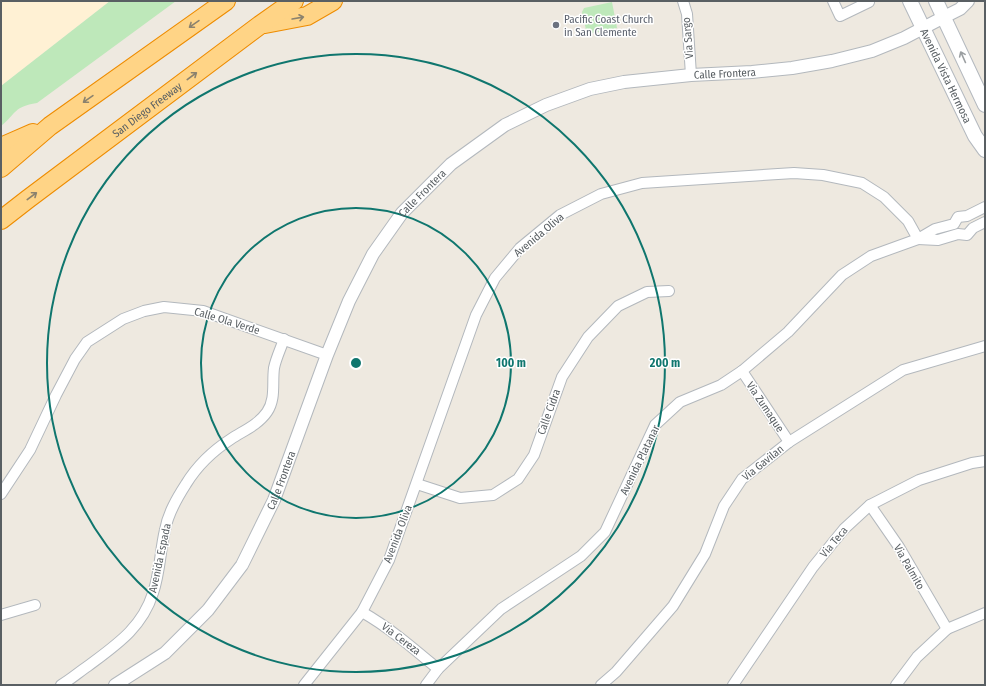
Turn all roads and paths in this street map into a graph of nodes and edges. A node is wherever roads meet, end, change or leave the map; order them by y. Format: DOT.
graph roads {
  1 [pos="226,1"];
  2 [pos="294,1"];
  3 [pos="332,1"];
  4 [pos="683,1"];
  5 [pos="833,1"];
  6 [pos="868,1"];
  7 [pos="910,1"];
  8 [pos="936,1"];
  9 [pos="968,1"];
  10 [pos="944,18"];
  11 [pos="260,25"];
  12 [pos="922,28"];
  13 [pos="691,75"];
  14 [pos="985,105"];
  15 [pos="50,126"];
  16 [pos="1,147"];
  17 [pos="985,150"];
  18 [pos="1,168"];
  19 [pos="985,207"];
  20 [pos="967,216"];
  21 [pos="1,220"];
  22 [pos="985,222"];
  23 [pos="974,228"];
  24 [pos="956,229"];
  25 [pos="918,239"];
  26 [pos="669,291"];
  27 [pos="284,339"];
  28 [pos="985,346"];
  29 [pos="326,355"];
  30 [pos="742,371"];
  31 [pos="789,442"];
  32 [pos="985,461"];
  33 [pos="417,484"];
  34 [pos="1,494"];
  35 [pos="870,505"];
  36 [pos="35,605"];
  37 [pos="362,612"];
  38 [pos="985,613"];
  39 [pos="1,615"];
  40 [pos="947,629"];
  41 [pos="438,669"];
  42 [pos="61,685"];
  43 [pos="115,685"];
  44 [pos="304,685"];
  45 [pos="426,685"];
  46 [pos="601,685"];
  47 [pos="733,685"];
  48 [pos="896,685"];
  1 -- 15 [label="highway, one-way"];
  2 -- 11 [label="highway, San Diego Freeway"];
  11 -- 3 [label="highway, one-way"];
  4 -- 13 [label="street, Via Sargo"];
  5 -- 6 [label="street"];
  7 -- 12 [label="main road, Avenida Vista Hermosa"];
  8 -- 10 [label="main road, Avenida Vista Hermosa"];
  9 -- 10 [label="street, Calle Frontera"];
  10 -- 12 [label="street, Calle Frontera"];
  14 -- 10 [label="main road, Avenida Vista Hermosa, one-way"];
  21 -- 11 [label="highway, San Diego Freeway, one-way"];
  12 -- 13 [label="street, Calle Frontera"];
  12 -- 17 [label="main road, Avenida Vista Hermosa"];
  13 -- 29 [label="street, Calle Frontera"];
  15 -- 16 [label="highway"];
  15 -- 18 [label="highway"];
  19 -- 20 [label="street, Avenida Platanar"];
  20 -- 23 [label="street"];
  20 -- 24 [label="street, Avenida Platanar"];
  22 -- 23 [label="street, Avenida Platanar"];
  23 -- 24 [label="street, Avenida Platanar"];
  24 -- 25 [label="street, Avenida Platanar"];
  25 -- 30 [label="street, Avenida Platanar"];
  25 -- 33 [label="street, Avenida Oliva"];
  26 -- 33 [label="street, Calle Cidra"];
  27 -- 29 [label="street, Calle Ola Verde"];
  27 -- 34 [label="street, Calle Ola Verde"];
  27 -- 42 [label="street, Avenida Espada"];
  28 -- 31 [label="street, Via Gavilan"];
  29 -- 43 [label="street, Calle Frontera"];
  30 -- 31 [label="street, Via Zumaque"];
  30 -- 41 [label="street, Avenida Platanar"];
  31 -- 46 [label="street, Via Gavilan"];
  32 -- 35 [label="street, Via Teca"];
  33 -- 37 [label="street, Avenida Oliva"];
  35 -- 40 [label="street, Via Palmito"];
  35 -- 47 [label="street, Via Teca"];
  36 -- 39 [label="street"];
  37 -- 41 [label="street, Via Cereza"];
  37 -- 44 [label="street, Avenida Oliva"];
  38 -- 40 [label="street"];
  40 -- 48 [label="street"];
  41 -- 45 [label="street, Avenida Platanar"];
}
